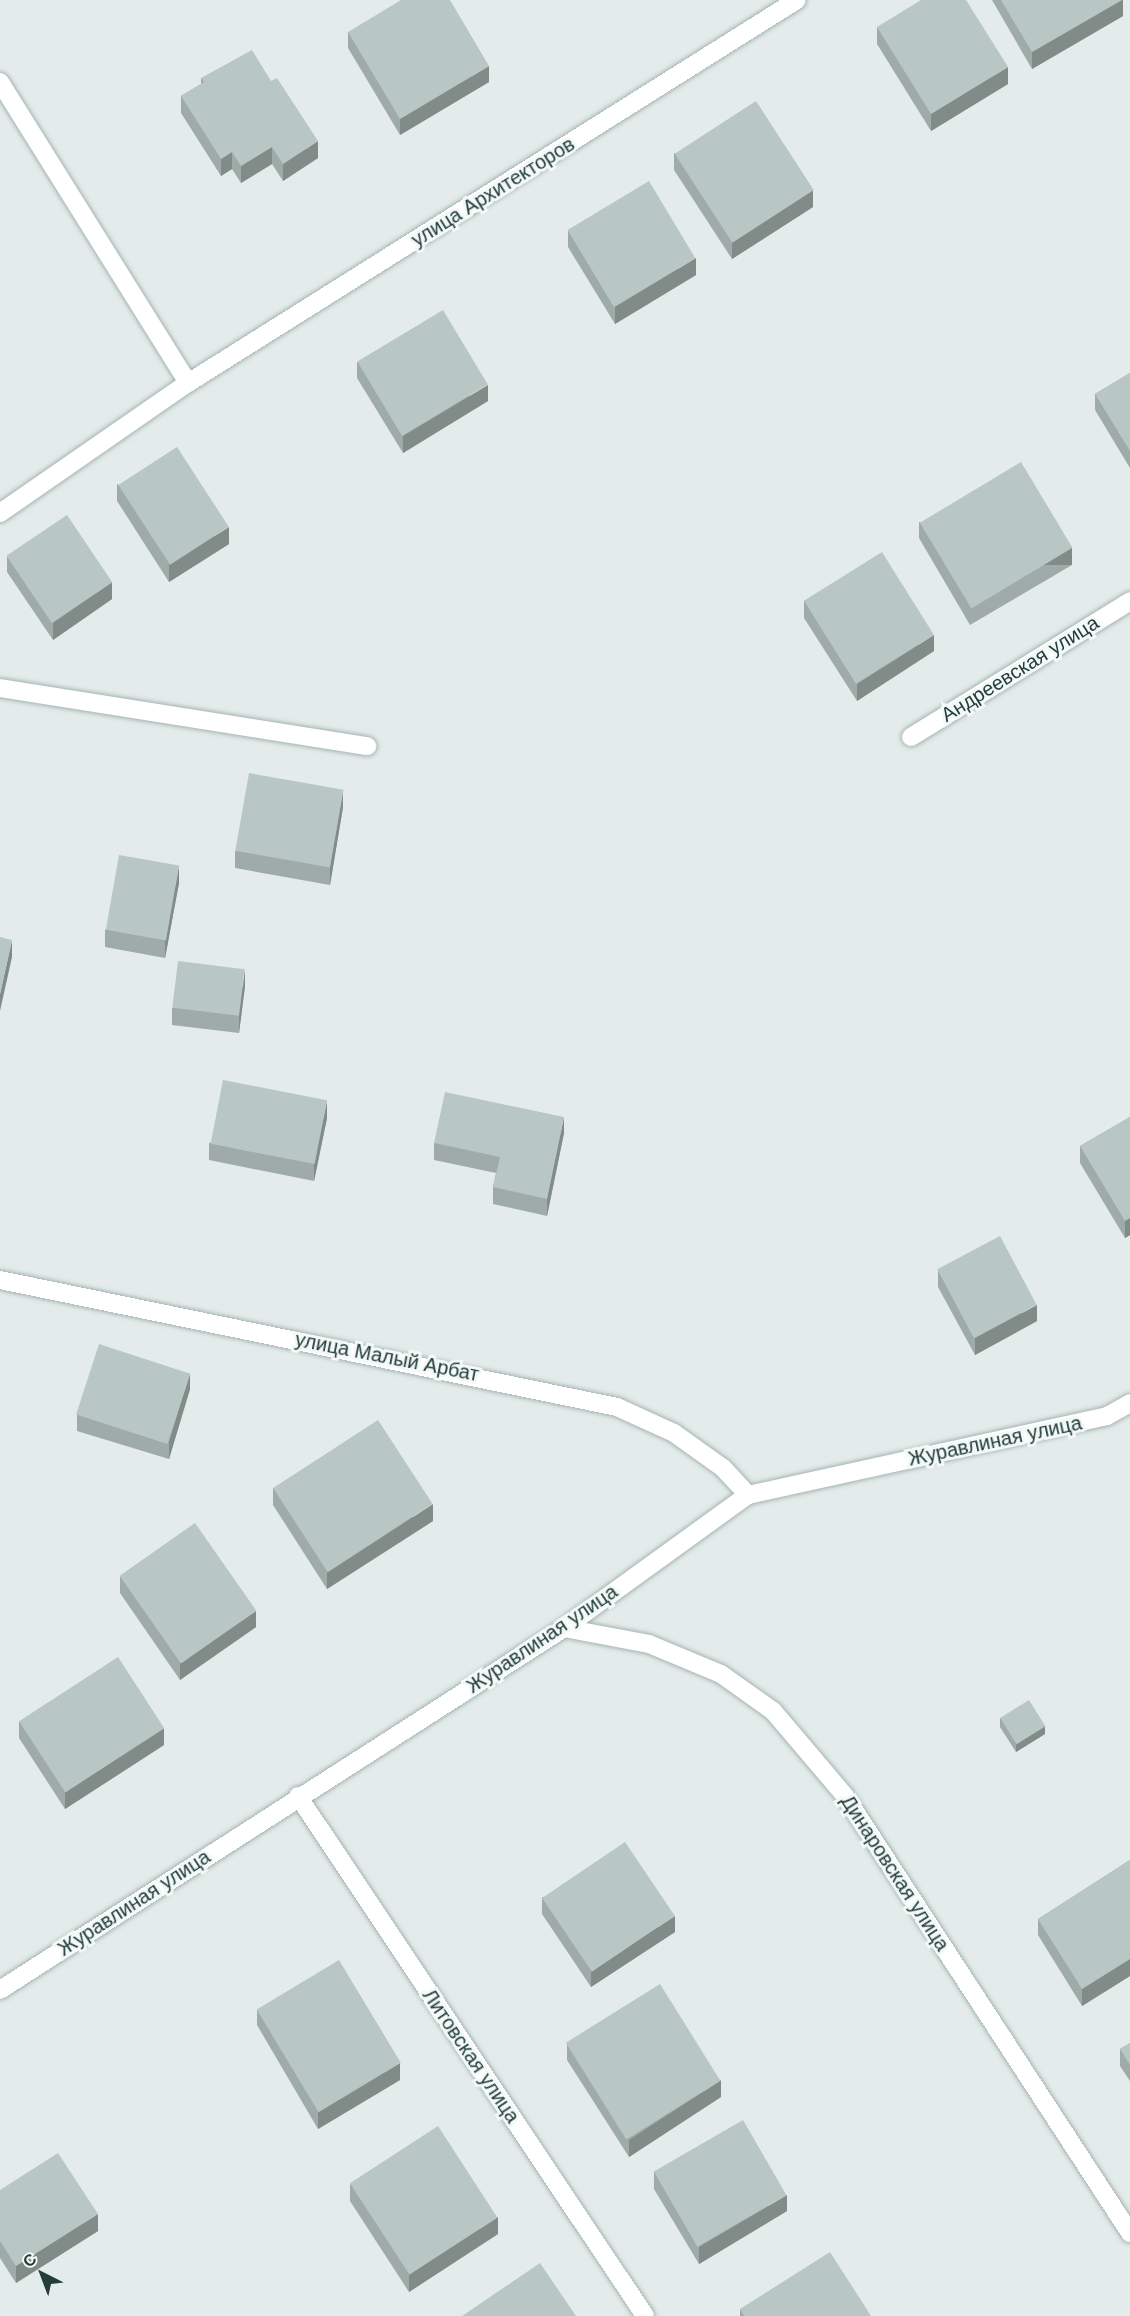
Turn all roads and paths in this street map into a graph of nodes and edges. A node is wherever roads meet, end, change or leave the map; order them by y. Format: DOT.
graph roads {
  1 [pos="797,0"];
  2 [pos="0,81"];
  3 [pos="188,383"];
  4 [pos="0,513"];
  5 [pos="1130,601"];
  6 [pos="0,688"];
  7 [pos="911,737"];
  8 [pos="367,746"];
  9 [pos="0,1280"];
  10 [pos="1130,1403"];
  11 [pos="748,1495"];
  12 [pos="564,1628"];
  13 [pos="298,1796"];
  14 [pos="0,1990"];
  15 [pos="1130,2233"];
  16 [pos="645,2316"];
  1 -- 3 [label="street, улица Архитекторов"];
  2 -- 3 [label="street"];
  3 -- 4 [label="street, улица Архитекторов"];
  5 -- 7 [label="street, Андреевская улица"];
  6 -- 8 [label="street"];
  9 -- 11 [label="street, улица Малый Арбат"];
  10 -- 11 [label="street, Журавлиная улица"];
  11 -- 12 [label="street, Журавлиная улица"];
  12 -- 13 [label="street, Журавлиная улица"];
  12 -- 15 [label="street, Динаровская улица"];
  13 -- 14 [label="street, Журавлиная улица"];
  13 -- 16 [label="street, Литовская улица"];
}
